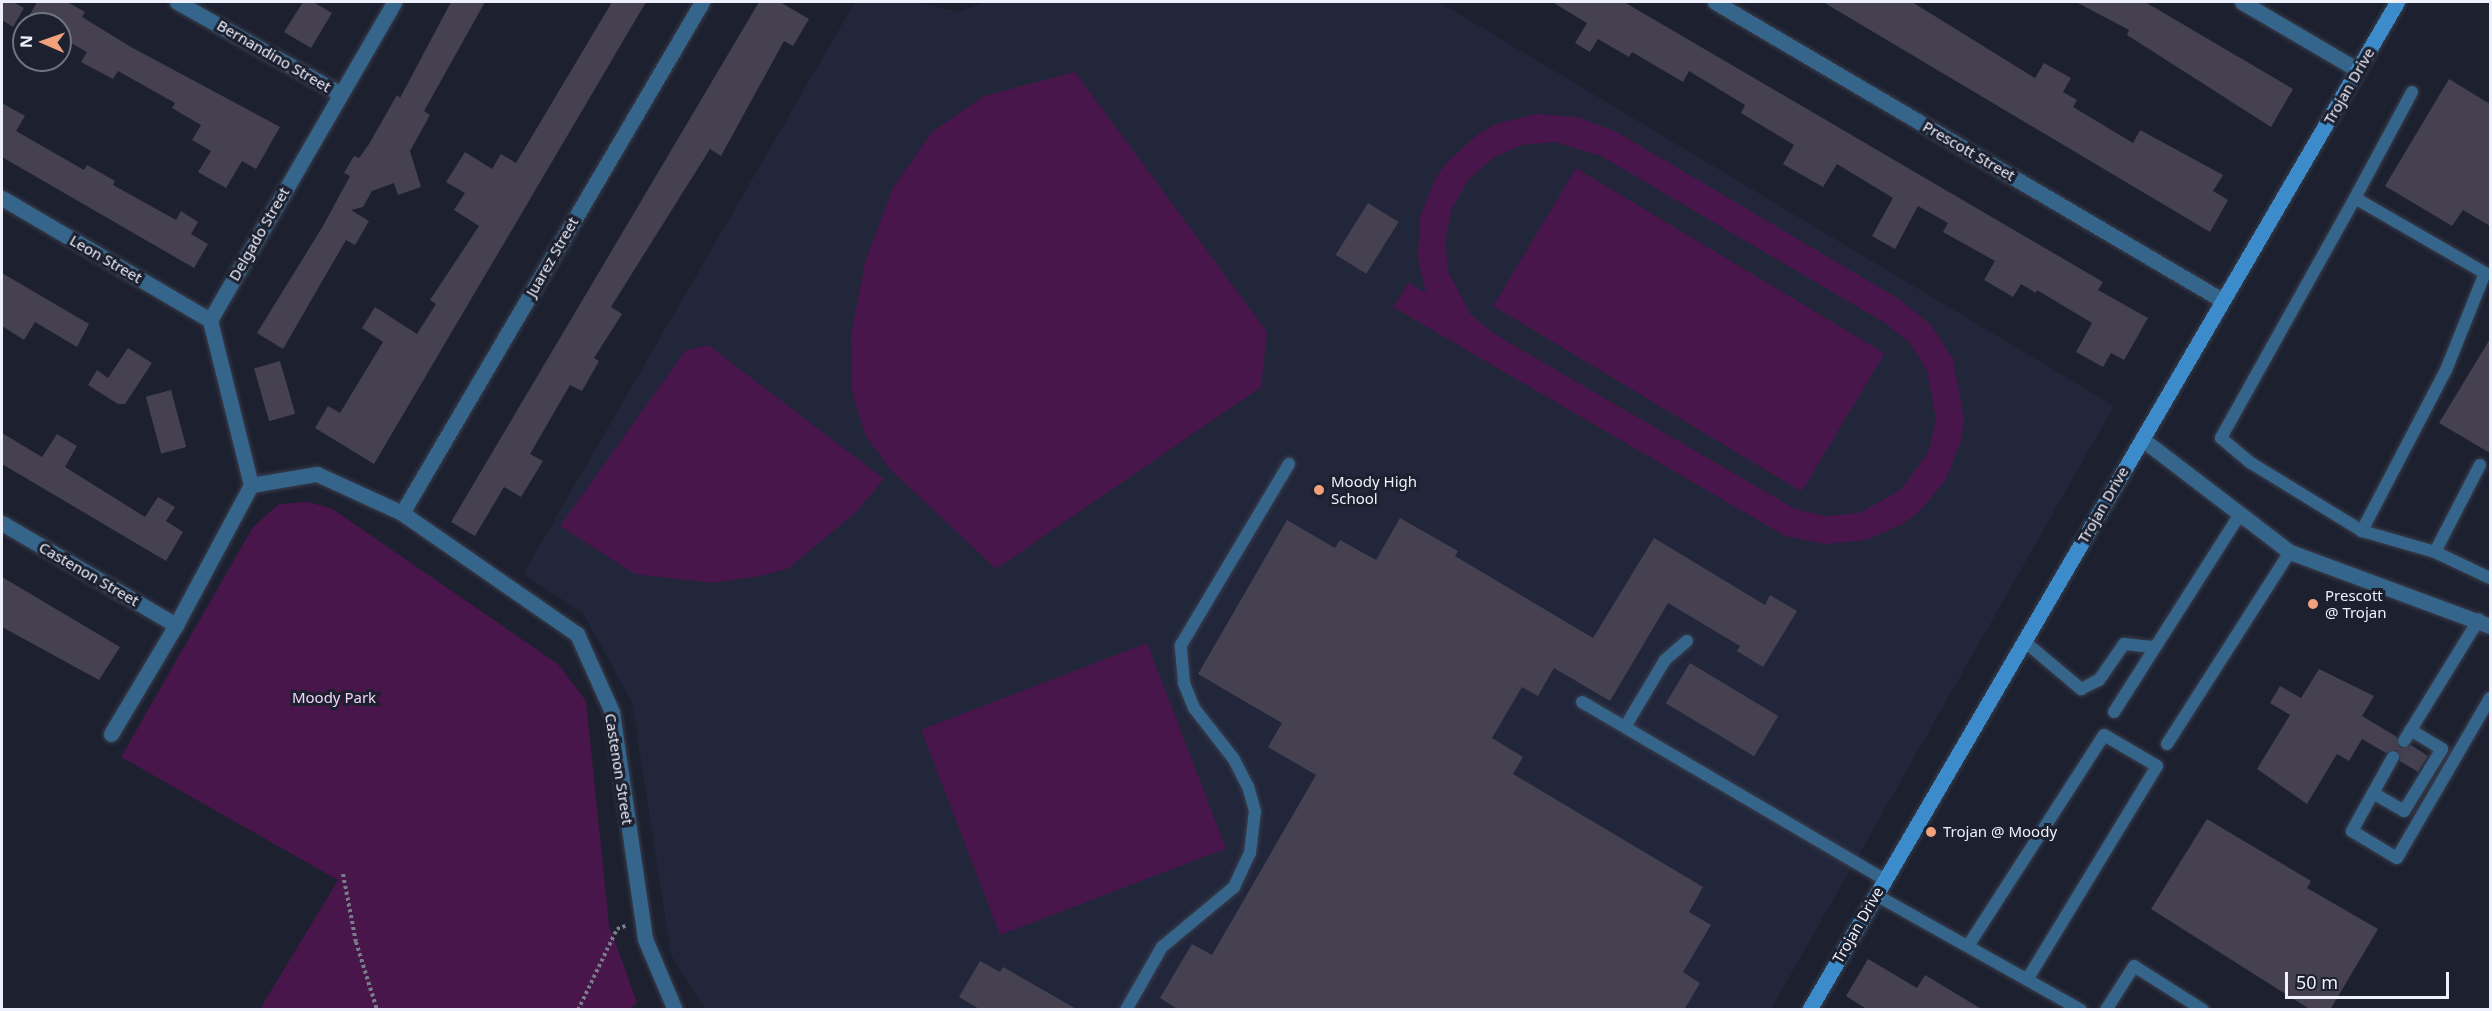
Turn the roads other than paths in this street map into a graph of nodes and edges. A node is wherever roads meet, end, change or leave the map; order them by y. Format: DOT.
graph roads {
  1 [pos="177,2"];
  2 [pos="394,2"];
  3 [pos="702,2"];
  4 [pos="1715,2"];
  5 [pos="2242,2"];
  6 [pos="2397,2"];
  7 [pos="2358,70"];
  8 [pos="2412,92"];
  9 [pos="339,93"];
  10 [pos="2,198"];
  11 [pos="2355,198"];
  12 [pos="2222,300"];
  13 [pos="210,320"];
  14 [pos="2142,439"];
  15 [pos="1289,464"];
  16 [pos="2480,465"];
  17 [pos="251,485"];
  18 [pos="402,513"];
  19 [pos="2240,514"];
  20 [pos="2,523"];
  21 [pos="2362,531"];
  22 [pos="2290,552"];
  23 [pos="2435,552"];
  24 [pos="2490,578"];
  25 [pos="2485,622"];
  26 [pos="176,625"];
  27 [pos="1687,641"];
  28 [pos="2024,641"];
  29 [pos="2154,646"];
  30 [pos="2490,699"];
  31 [pos="1582,702"];
  32 [pos="2114,712"];
  33 [pos="1626,727"];
  34 [pos="111,734"];
  35 [pos="2167,744"];
  36 [pos="2393,757"];
  37 [pos="2373,793"];
  38 [pos="1884,879"];
  39 [pos="1876,895"];
  40 [pos="1968,946"];
  41 [pos="2027,980"];
  42 [pos="675,1010"];
  43 [pos="1126,1010"];
  44 [pos="1809,1010"];
  45 [pos="2080,1010"];
  46 [pos="2106,1010"];
  47 [pos="2203,1010"];
  1 -- 9 [label="street, Bernandino Street"];
  2 -- 9 [label="street, Delgado Street"];
  3 -- 18 [label="street, Juarez Street"];
  4 -- 12 [label="street, Prescott Street"];
  5 -- 7 [label="street"];
  6 -- 7 [label="street, Trojan Drive"];
  7 -- 12 [label="street, Trojan Drive"];
  8 -- 11 [label="lane"];
  9 -- 13 [label="street, Delgado Street"];
  10 -- 13 [label="street, Leon Street"];
  11 -- 21 [label="lane"];
  11 -- 21 [label="lane"];
  12 -- 14 [label="street, Trojan Drive"];
  13 -- 17 [label="street"];
  14 -- 19 [label="street"];
  14 -- 28 [label="street, Trojan Drive"];
  15 -- 43 [label="lane"];
  16 -- 23 [label="lane"];
  17 -- 18 [label="street"];
  17 -- 26 [label="street"];
  18 -- 42 [label="street, Castenon Street"];
  19 -- 22 [label="street"];
  19 -- 29 [label="lane"];
  20 -- 26 [label="street, Castenon Street"];
  21 -- 23 [label="lane"];
  22 -- 25 [label="street"];
  22 -- 35 [label="lane"];
  23 -- 24 [label="lane"];
  25 -- 37 [label="lane"];
  26 -- 34 [label="street"];
  27 -- 33 [label="lane"];
  28 -- 29 [label="lane"];
  28 -- 38 [label="street, Trojan Drive"];
  29 -- 32 [label="lane"];
  30 -- 37 [label="lane"];
  31 -- 33 [label="lane"];
  33 -- 38 [label="lane"];
  36 -- 37 [label="lane"];
  38 -- 39 [label="street, Trojan Drive"];
  39 -- 40 [label="lane"];
  39 -- 44 [label="street, Trojan Drive"];
  40 -- 41 [label="lane"];
  40 -- 41 [label="lane"];
  41 -- 45 [label="lane"];
  46 -- 47 [label="lane"];
}
